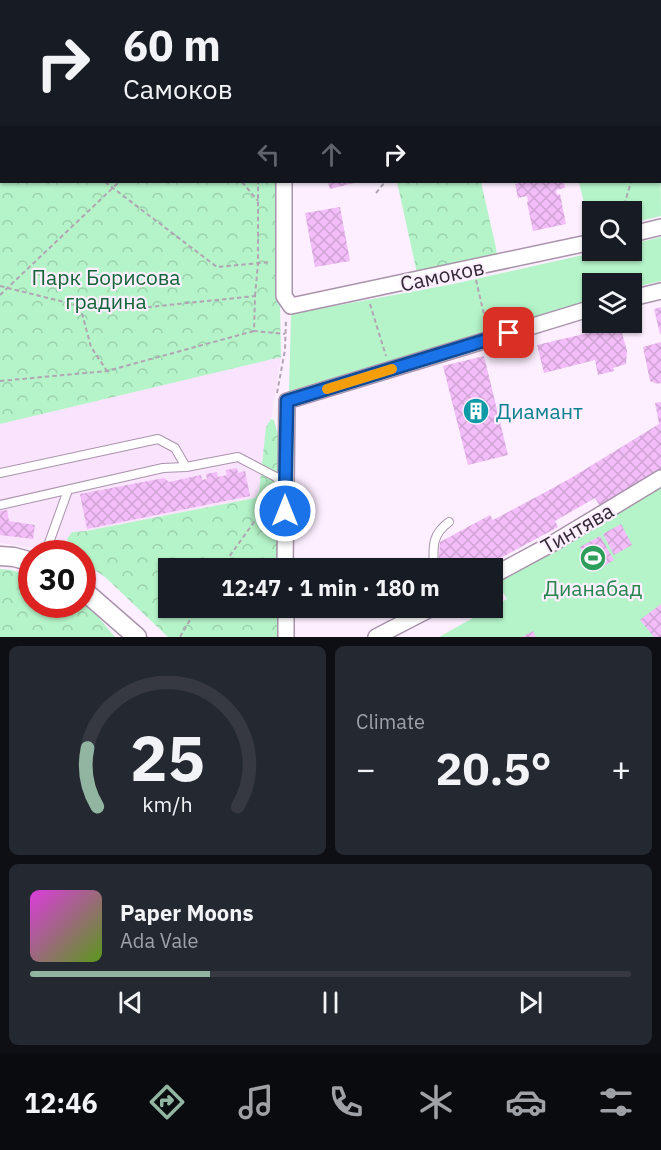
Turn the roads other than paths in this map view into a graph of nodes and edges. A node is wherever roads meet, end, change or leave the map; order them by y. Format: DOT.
graph roads {
  1 [pos="284,183"];
  2 [pos="661,227"];
  3 [pos="642,232"];
  4 [pos="582,244"];
  5 [pos="661,291"];
  6 [pos="642,296"];
  7 [pos="582,311"];
  8 [pos="186,468"];
  9 [pos="0,473"];
  10 [pos="661,478"];
  11 [pos="68,490"];
  12 [pos="285,491"];
  13 [pos="0,505"];
  14 [pos="449,522"];
  15 [pos="50,540"];
  16 [pos="0,556"];
  17 [pos="18,558"];
  18 [pos="285,558"];
  19 [pos="434,558"];
  20 [pos="503,570"];
  21 [pos="96,601"];
  22 [pos="286,618"];
  23 [pos="411,618"];
  24 [pos="137,637"];
  25 [pos="286,637"];
  26 [pos="376,637"];
  1 -- 4 [label="street, Самоков"];
  2 -- 3 [label="street"];
  5 -- 6 [label="street"];
  7 -- 12 [label="street"];
  8 -- 9 [label="lane"];
  8 -- 11 [label="lane"];
  8 -- 12 [label="lane"];
  10 -- 20 [label="street, Тинтява"];
  11 -- 13 [label="lane"];
  11 -- 15 [label="lane"];
  12 -- 18 [label="street"];
  14 -- 19 [label="lane"];
  16 -- 17 [label="street"];
  21 -- 24 [label="street"];
  22 -- 25 [label="street"];
  23 -- 26 [label="street"];
}
